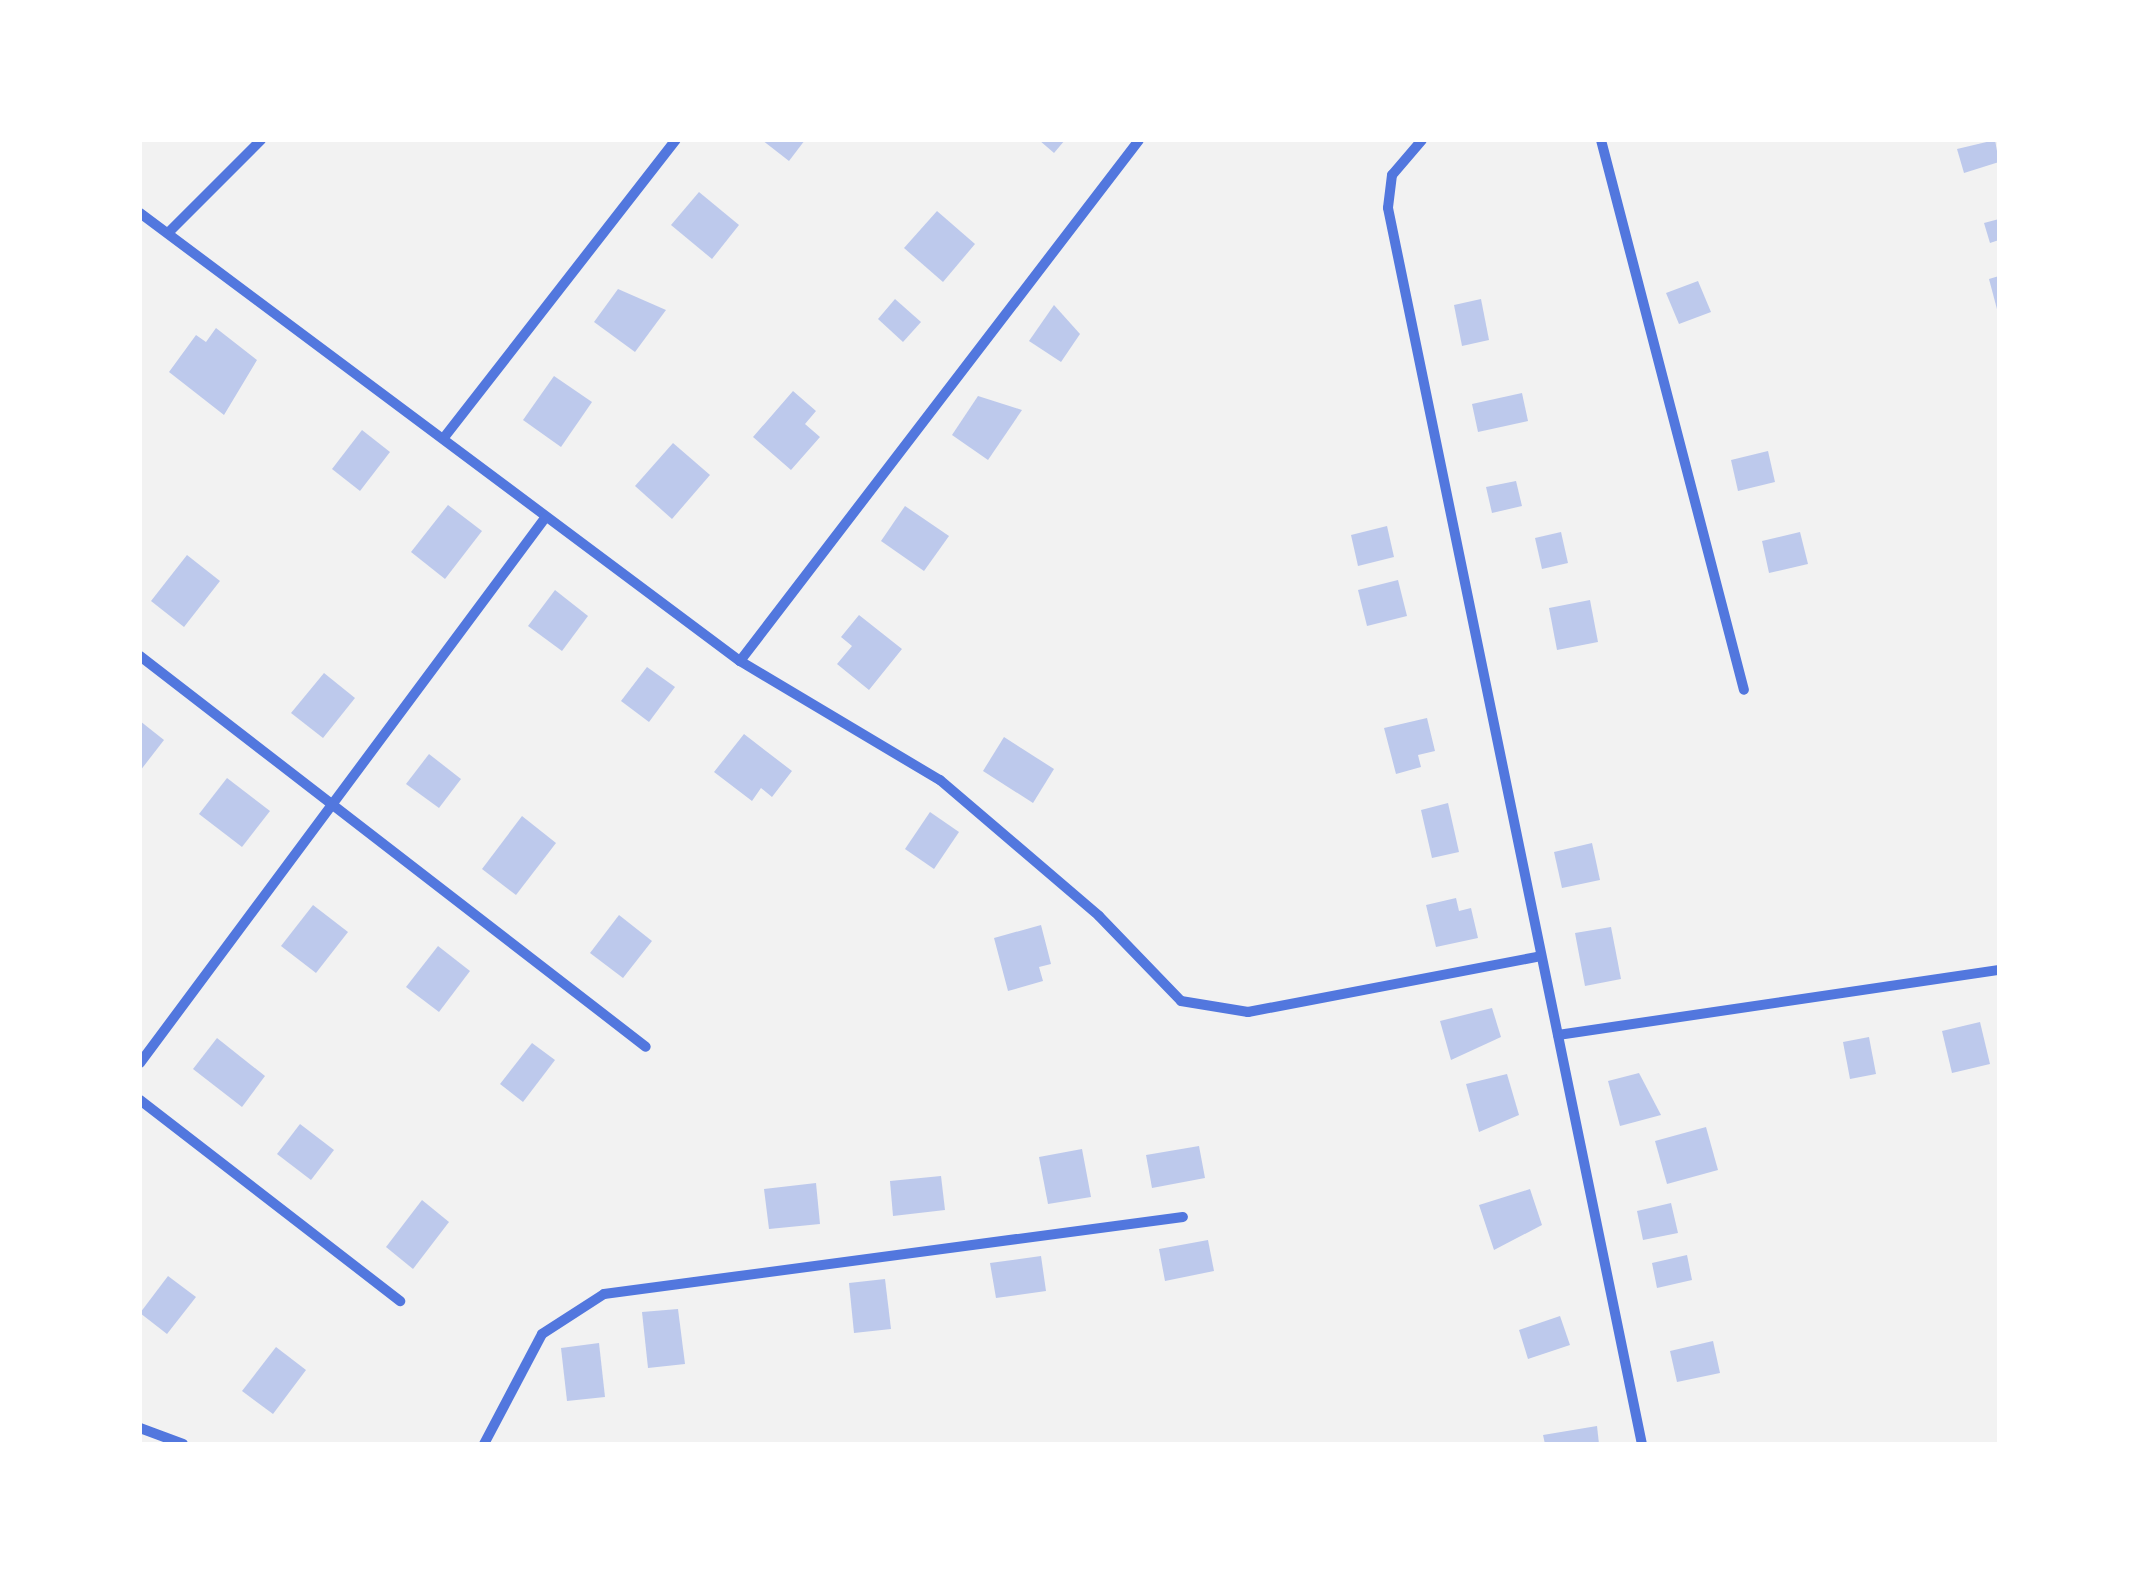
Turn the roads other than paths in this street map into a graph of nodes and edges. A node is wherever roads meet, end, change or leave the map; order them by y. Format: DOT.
graph roads {
  1 [pos="262,140"];
  2 [pos="676,140"];
  3 [pos="1139,140"];
  4 [pos="1600,140"];
  5 [pos="1417,141"];
  6 [pos="140,213"];
  7 [pos="169,232"];
  8 [pos="446,435"];
  9 [pos="545,518"];
  10 [pos="140,656"];
  11 [pos="740,661"];
  12 [pos="1744,690"];
  13 [pos="339,806"];
  14 [pos="1536,956"];
  15 [pos="1999,970"];
  16 [pos="1558,1035"];
  17 [pos="646,1047"];
  18 [pos="140,1062"];
  19 [pos="140,1100"];
  20 [pos="1183,1217"];
  21 [pos="400,1302"];
  22 [pos="140,1428"];
  23 [pos="183,1444"];
  24 [pos="484,1444"];
  25 [pos="1642,1444"];
  1 -- 7 [label="street"];
  2 -- 8 [label="street"];
  3 -- 11 [label="street"];
  4 -- 12 [label="street"];
  5 -- 14 [label="street"];
  6 -- 7 [label="street"];
  7 -- 8 [label="street"];
  8 -- 9 [label="street"];
  9 -- 11 [label="street"];
  9 -- 13 [label="street"];
  10 -- 13 [label="street"];
  11 -- 14 [label="street"];
  13 -- 17 [label="street"];
  13 -- 18 [label="street"];
  14 -- 16 [label="street"];
  15 -- 16 [label="street"];
  16 -- 25 [label="street"];
  19 -- 21 [label="street"];
  20 -- 24 [label="street"];
  22 -- 23 [label="street"];
}
